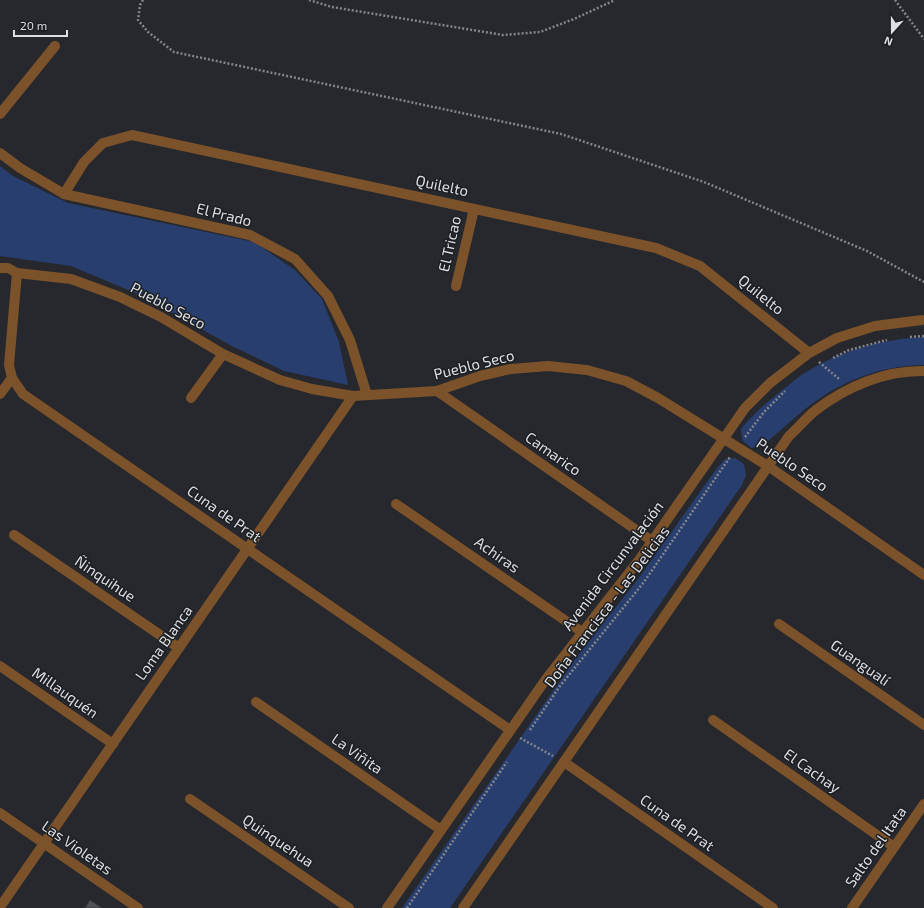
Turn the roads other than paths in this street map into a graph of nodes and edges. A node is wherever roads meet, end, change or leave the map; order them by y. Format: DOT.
graph roads {
  1 [pos="54,46"];
  2 [pos="0,114"];
  3 [pos="0,153"];
  4 [pos="64,194"];
  5 [pos="474,209"];
  6 [pos="0,268"];
  7 [pos="17,273"];
  8 [pos="456,286"];
  9 [pos="922,320"];
  10 [pos="809,353"];
  11 [pos="223,354"];
  12 [pos="924,371"];
  13 [pos="12,378"];
  14 [pos="437,391"];
  15 [pos="0,394"];
  16 [pos="367,395"];
  17 [pos="353,396"];
  18 [pos="191,398"];
  19 [pos="724,438"];
  20 [pos="768,466"];
  21 [pos="396,504"];
  22 [pos="14,535"];
  23 [pos="652,541"];
  24 [pos="247,548"];
  25 [pos="924,575"];
  26 [pos="779,624"];
  27 [pos="582,632"];
  28 [pos="179,648"];
  29 [pos="0,666"];
  30 [pos="256,702"];
  31 [pos="713,720"];
  32 [pos="924,725"];
  33 [pos="510,730"];
  34 [pos="113,744"];
  35 [pos="564,762"];
  36 [pos="190,799"];
  37 [pos="924,804"];
  38 [pos="0,813"];
  39 [pos="441,830"];
  40 [pos="44,843"];
  41 [pos="894,846"];
  42 [pos="0,907"];
  43 [pos="138,908"];
  44 [pos="349,908"];
  45 [pos="387,908"];
  46 [pos="463,908"];
  47 [pos="773,908"];
  48 [pos="852,908"];
  1 -- 2 [label="street"];
  3 -- 4 [label="street, El Prado"];
  4 -- 5 [label="street, Quilelto"];
  4 -- 16 [label="street, El Prado"];
  5 -- 8 [label="street, El Tricao"];
  5 -- 10 [label="street, Quilelto"];
  6 -- 7 [label="street, Pueblo Seco"];
  7 -- 11 [label="street, Pueblo Seco"];
  7 -- 13 [label="street, Cuna de Prat"];
  9 -- 10 [label="street, Avenida Circunvalación"];
  10 -- 19 [label="street, Avenida Circunvalación"];
  11 -- 17 [label="street, Pueblo Seco"];
  11 -- 18 [label="street"];
  12 -- 20 [label="street"];
  13 -- 15 [label="street"];
  13 -- 24 [label="street, Cuna de Prat"];
  14 -- 16 [label="street, Pueblo Seco"];
  14 -- 19 [label="street, Pueblo Seco"];
  14 -- 23 [label="street, Camarico"];
  16 -- 17 [label="street, Pueblo Seco"];
  17 -- 24 [label="street, Loma Blanca"];
  19 -- 20 [label="street, Pueblo Seco"];
  19 -- 23 [label="street, Avenida Circunvalación"];
  20 -- 25 [label="street, Pueblo Seco"];
  20 -- 35 [label="street"];
  21 -- 27 [label="street, Achiras"];
  22 -- 28 [label="street, Ñinquihue"];
  23 -- 27 [label="street, Avenida Circunvalación"];
  24 -- 28 [label="street, Loma Blanca"];
  24 -- 33 [label="street, Cuna de Prat"];
  26 -- 32 [label="street, Guangualí"];
  27 -- 33 [label="street, Avenida Circunvalación"];
  28 -- 34 [label="street, Loma Blanca"];
  29 -- 34 [label="street, Millauquén"];
  30 -- 39 [label="street, La Viñita"];
  31 -- 41 [label="street, El Cachay"];
  33 -- 39 [label="street, Avenida Circunvalación"];
  34 -- 40 [label="street, Loma Blanca"];
  35 -- 46 [label="street"];
  35 -- 47 [label="street, Cuna de Prat"];
  36 -- 44 [label="street, Quinquehua"];
  37 -- 41 [label="street, Salto del Itata"];
  38 -- 40 [label="street, Las Violetas"];
  39 -- 45 [label="street, Avenida Circunvalación"];
  40 -- 42 [label="street, Loma Blanca"];
  40 -- 43 [label="street, Las Violetas"];
  41 -- 48 [label="street, Salto del Itata"];
}
